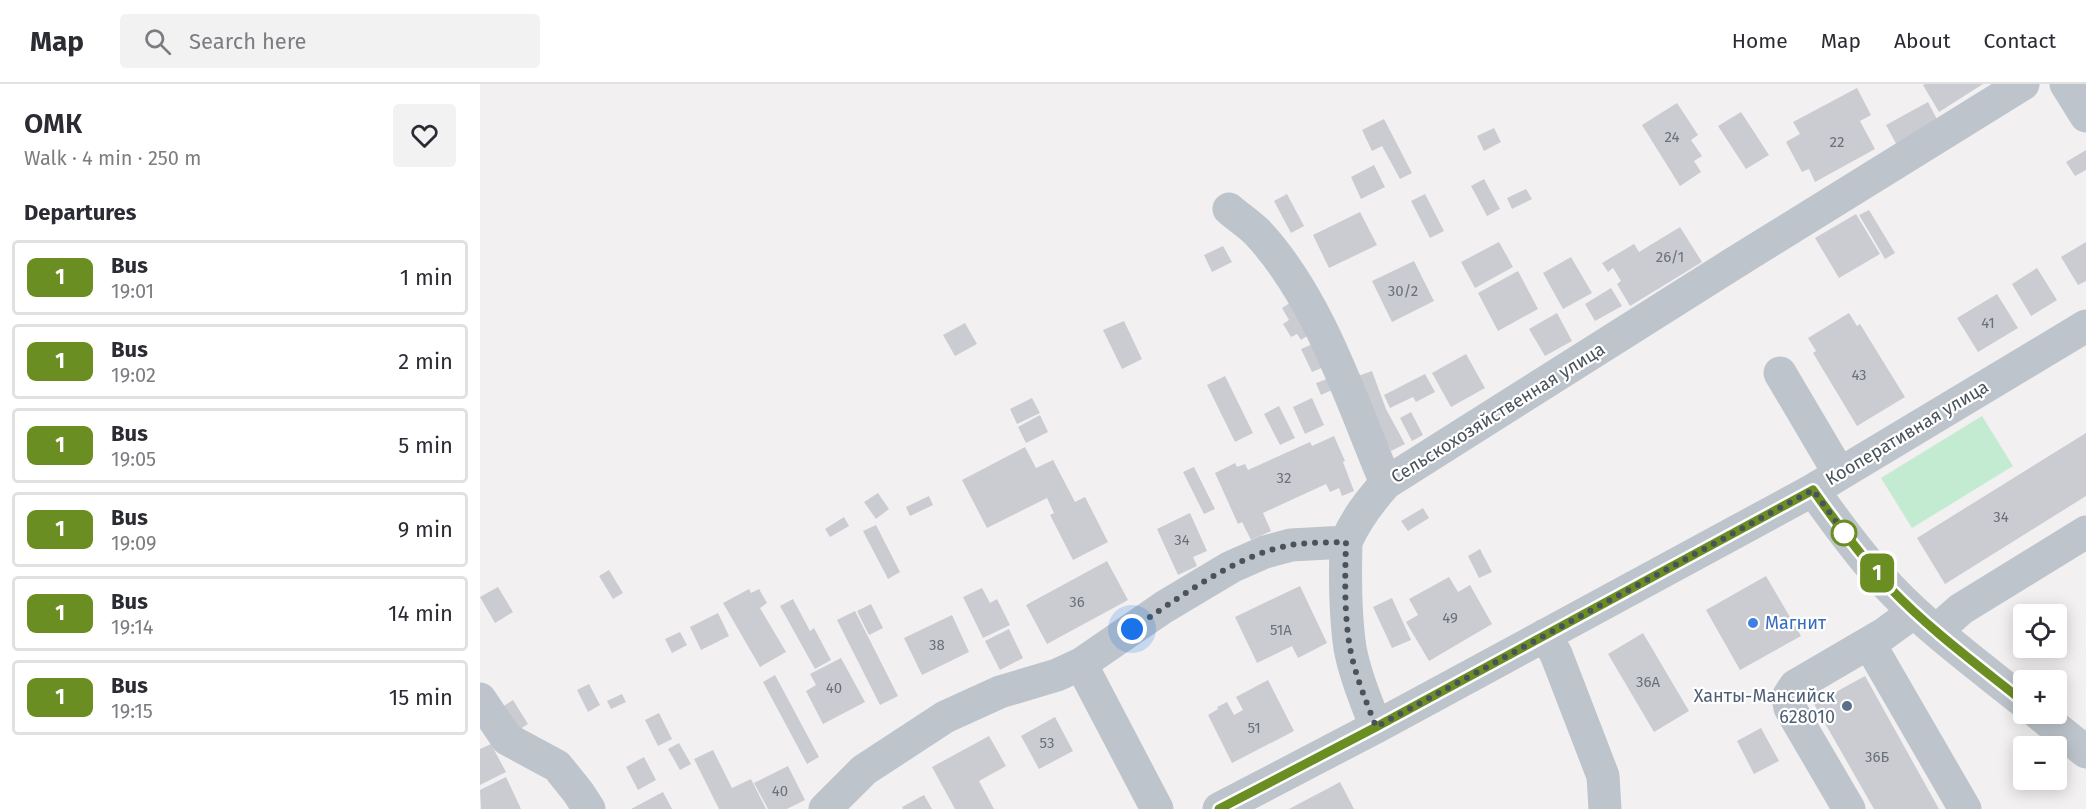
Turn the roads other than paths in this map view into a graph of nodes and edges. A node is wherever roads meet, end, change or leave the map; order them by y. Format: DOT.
graph roads {
  1 [pos="2023,84"];
  2 [pos="2066,84"];
  3 [pos="2086,116"];
  4 [pos="1228,209"];
  5 [pos="2086,326"];
  6 [pos="1780,373"];
  7 [pos="1826,482"];
  8 [pos="1386,483"];
  9 [pos="2086,532"];
  10 [pos="1346,542"];
  11 [pos="1925,622"];
  12 [pos="1545,634"];
  13 [pos="1869,642"];
  14 [pos="1081,664"];
  15 [pos="2013,693"];
  16 [pos="480,699"];
  17 [pos="2051,724"];
  18 [pos="1376,727"];
  19 [pos="2086,752"];
  20 [pos="589,809"];
  21 [pos="825,809"];
  22 [pos="1157,809"];
  23 [pos="1219,809"];
  24 [pos="1605,809"];
  25 [pos="1849,809"];
  26 [pos="1965,809"];
  1 -- 8 [label="street, Сельскохозяйственная улица"];
  2 -- 3 [label="street"];
  4 -- 8 [label="street"];
  5 -- 7 [label="street, Кооперативная улица"];
  6 -- 7 [label="street"];
  7 -- 11 [label="street"];
  7 -- 12 [label="street, Кооперативная улица"];
  8 -- 10 [label="street, Сельскохозяйственная улица"];
  9 -- 11 [label="street"];
  10 -- 14 [label="street"];
  10 -- 18 [label="street"];
  11 -- 13 [label="street"];
  11 -- 15 [label="street"];
  12 -- 18 [label="street, Кооперативная улица"];
  12 -- 24 [label="street"];
  13 -- 25 [label="street"];
  13 -- 26 [label="street"];
  14 -- 21 [label="street"];
  14 -- 22 [label="street"];
  16 -- 20 [label="street"];
  17 -- 19 [label="street"];
  18 -- 23 [label="street, Кооперативная улица"];
}
